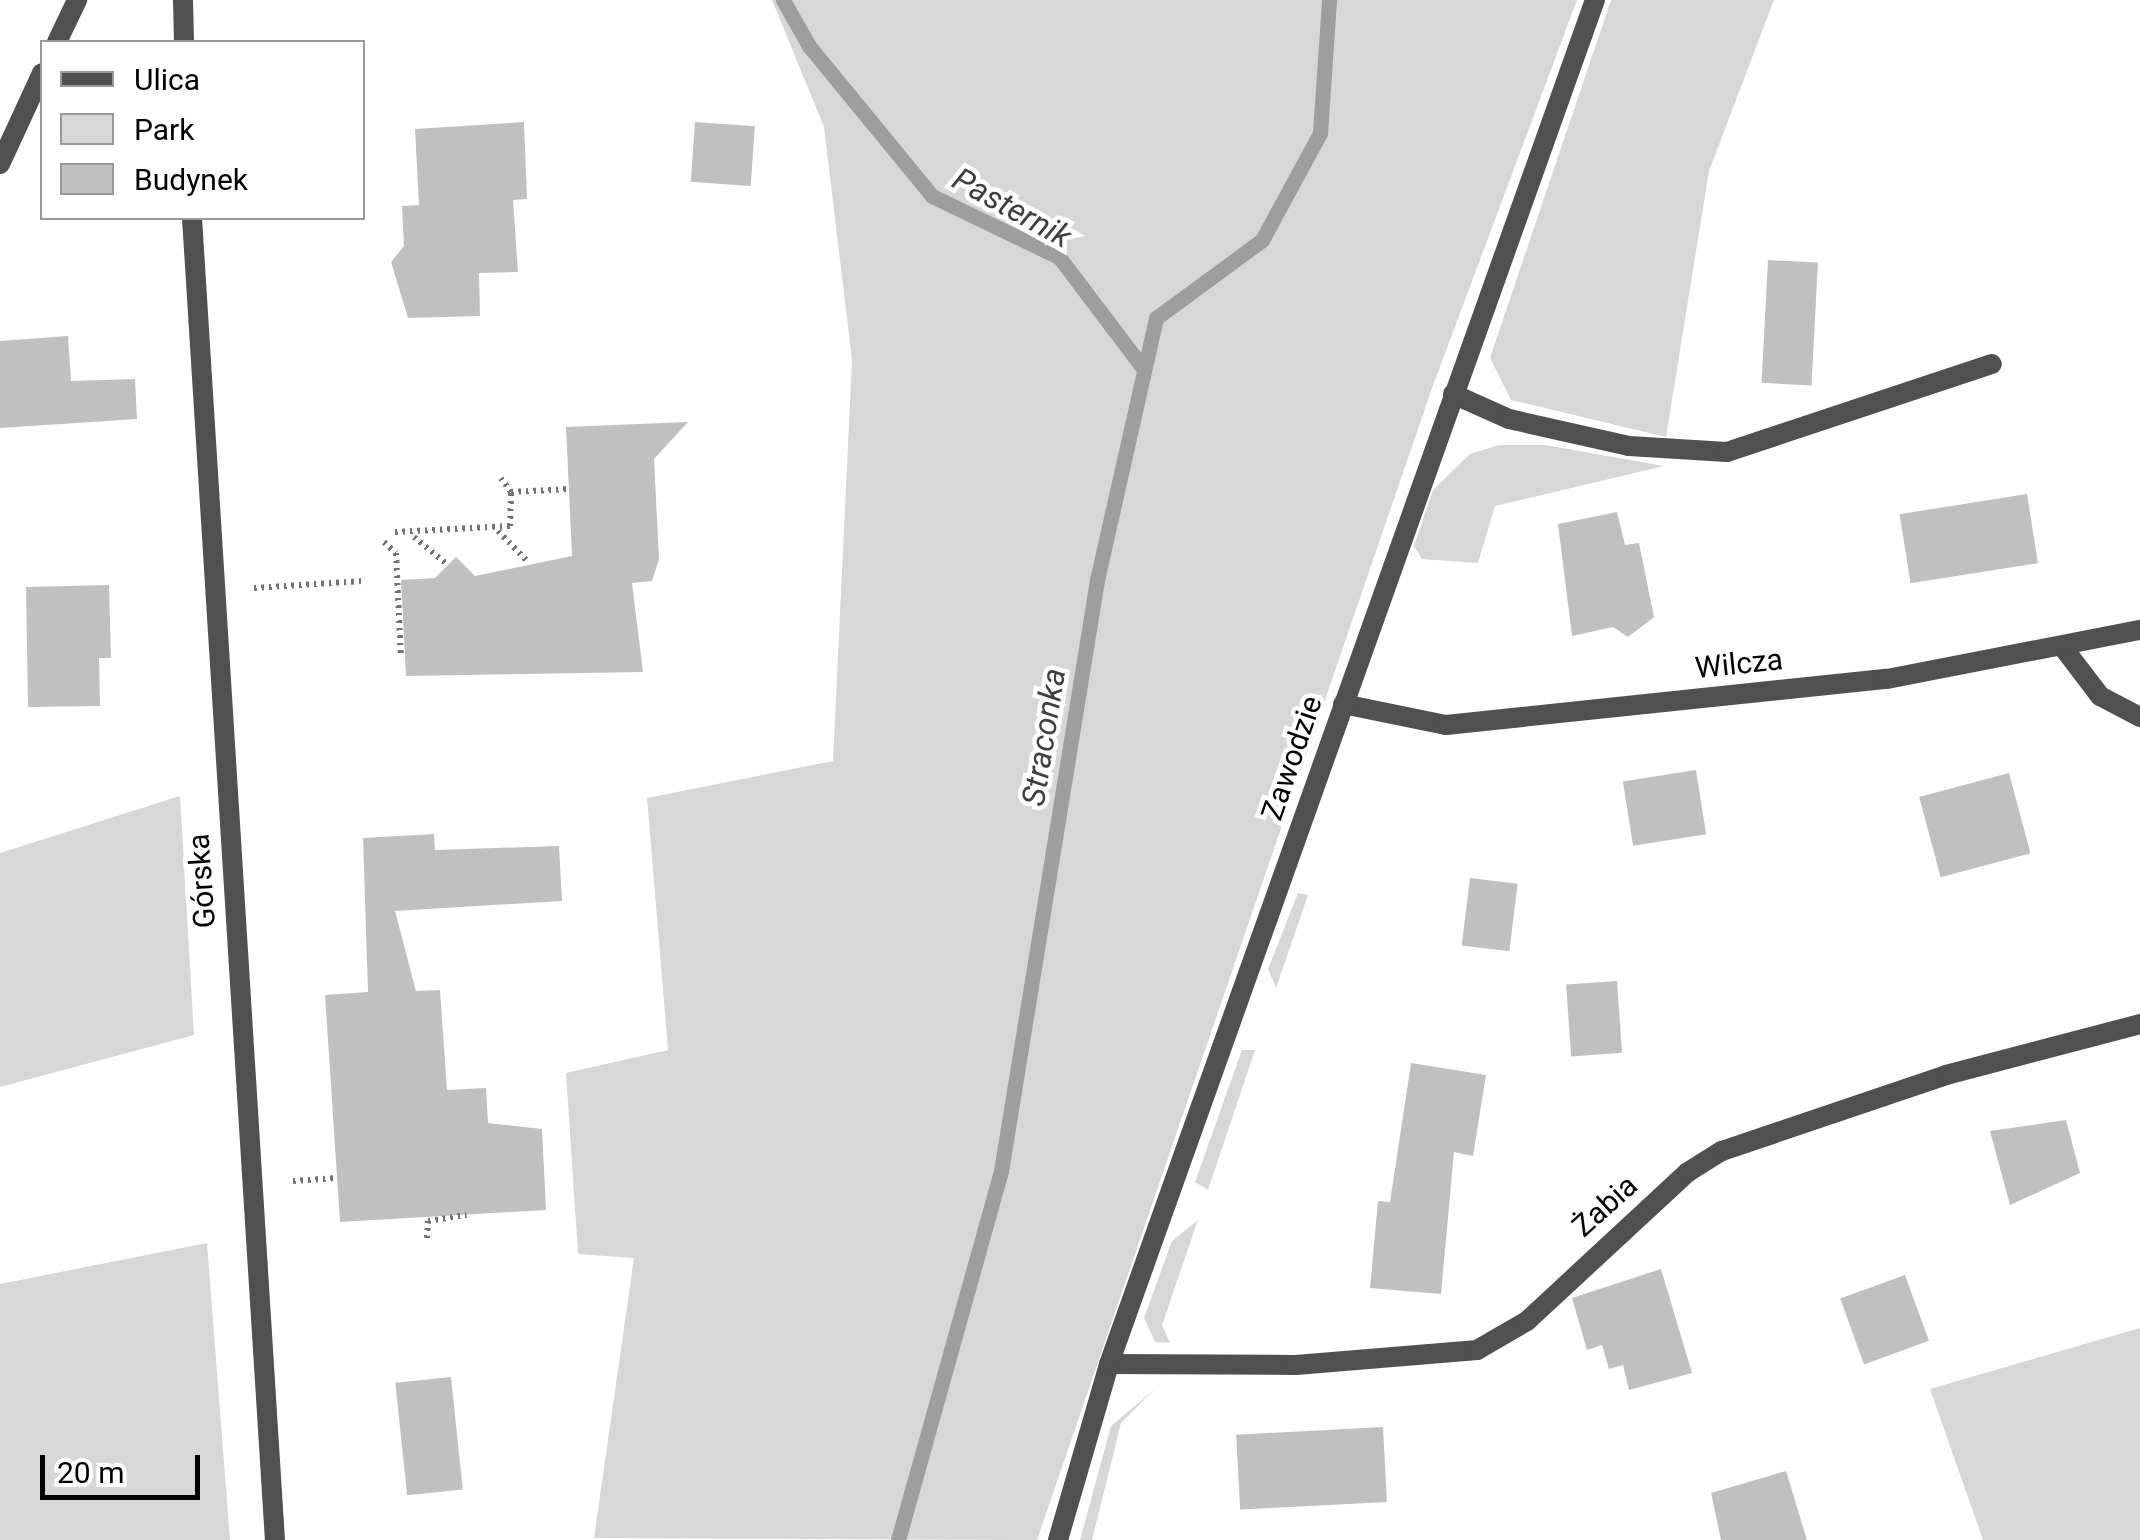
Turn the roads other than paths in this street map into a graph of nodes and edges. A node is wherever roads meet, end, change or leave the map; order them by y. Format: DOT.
graph roads {
  1 [pos="77,0"];
  2 [pos="183,0"];
  3 [pos="1595,0"];
  4 [pos="58,40"];
  5 [pos="184,40"];
  6 [pos="40,77"];
  7 [pos="0,164"];
  8 [pos="192,220"];
  9 [pos="1992,364"];
  10 [pos="1452,394"];
  11 [pos="2140,630"];
  12 [pos="2065,650"];
  13 [pos="1342,704"];
  14 [pos="2140,717"];
  15 [pos="2140,1024"];
  16 [pos="1109,1364"];
  17 [pos="275,1540"];
  18 [pos="1058,1540"];
  1 -- 4 [label="street"];
  2 -- 5 [label="street"];
  3 -- 10 [label="street, Zawodzie"];
  6 -- 7 [label="street"];
  8 -- 17 [label="street, Górska"];
  9 -- 10 [label="street"];
  10 -- 13 [label="street, Zawodzie"];
  11 -- 12 [label="street, Wilcza"];
  12 -- 13 [label="street, Wilcza"];
  12 -- 14 [label="street"];
  13 -- 16 [label="street, Zawodzie"];
  15 -- 16 [label="street, Żabia"];
  16 -- 18 [label="street, Zawodzie"];
}
